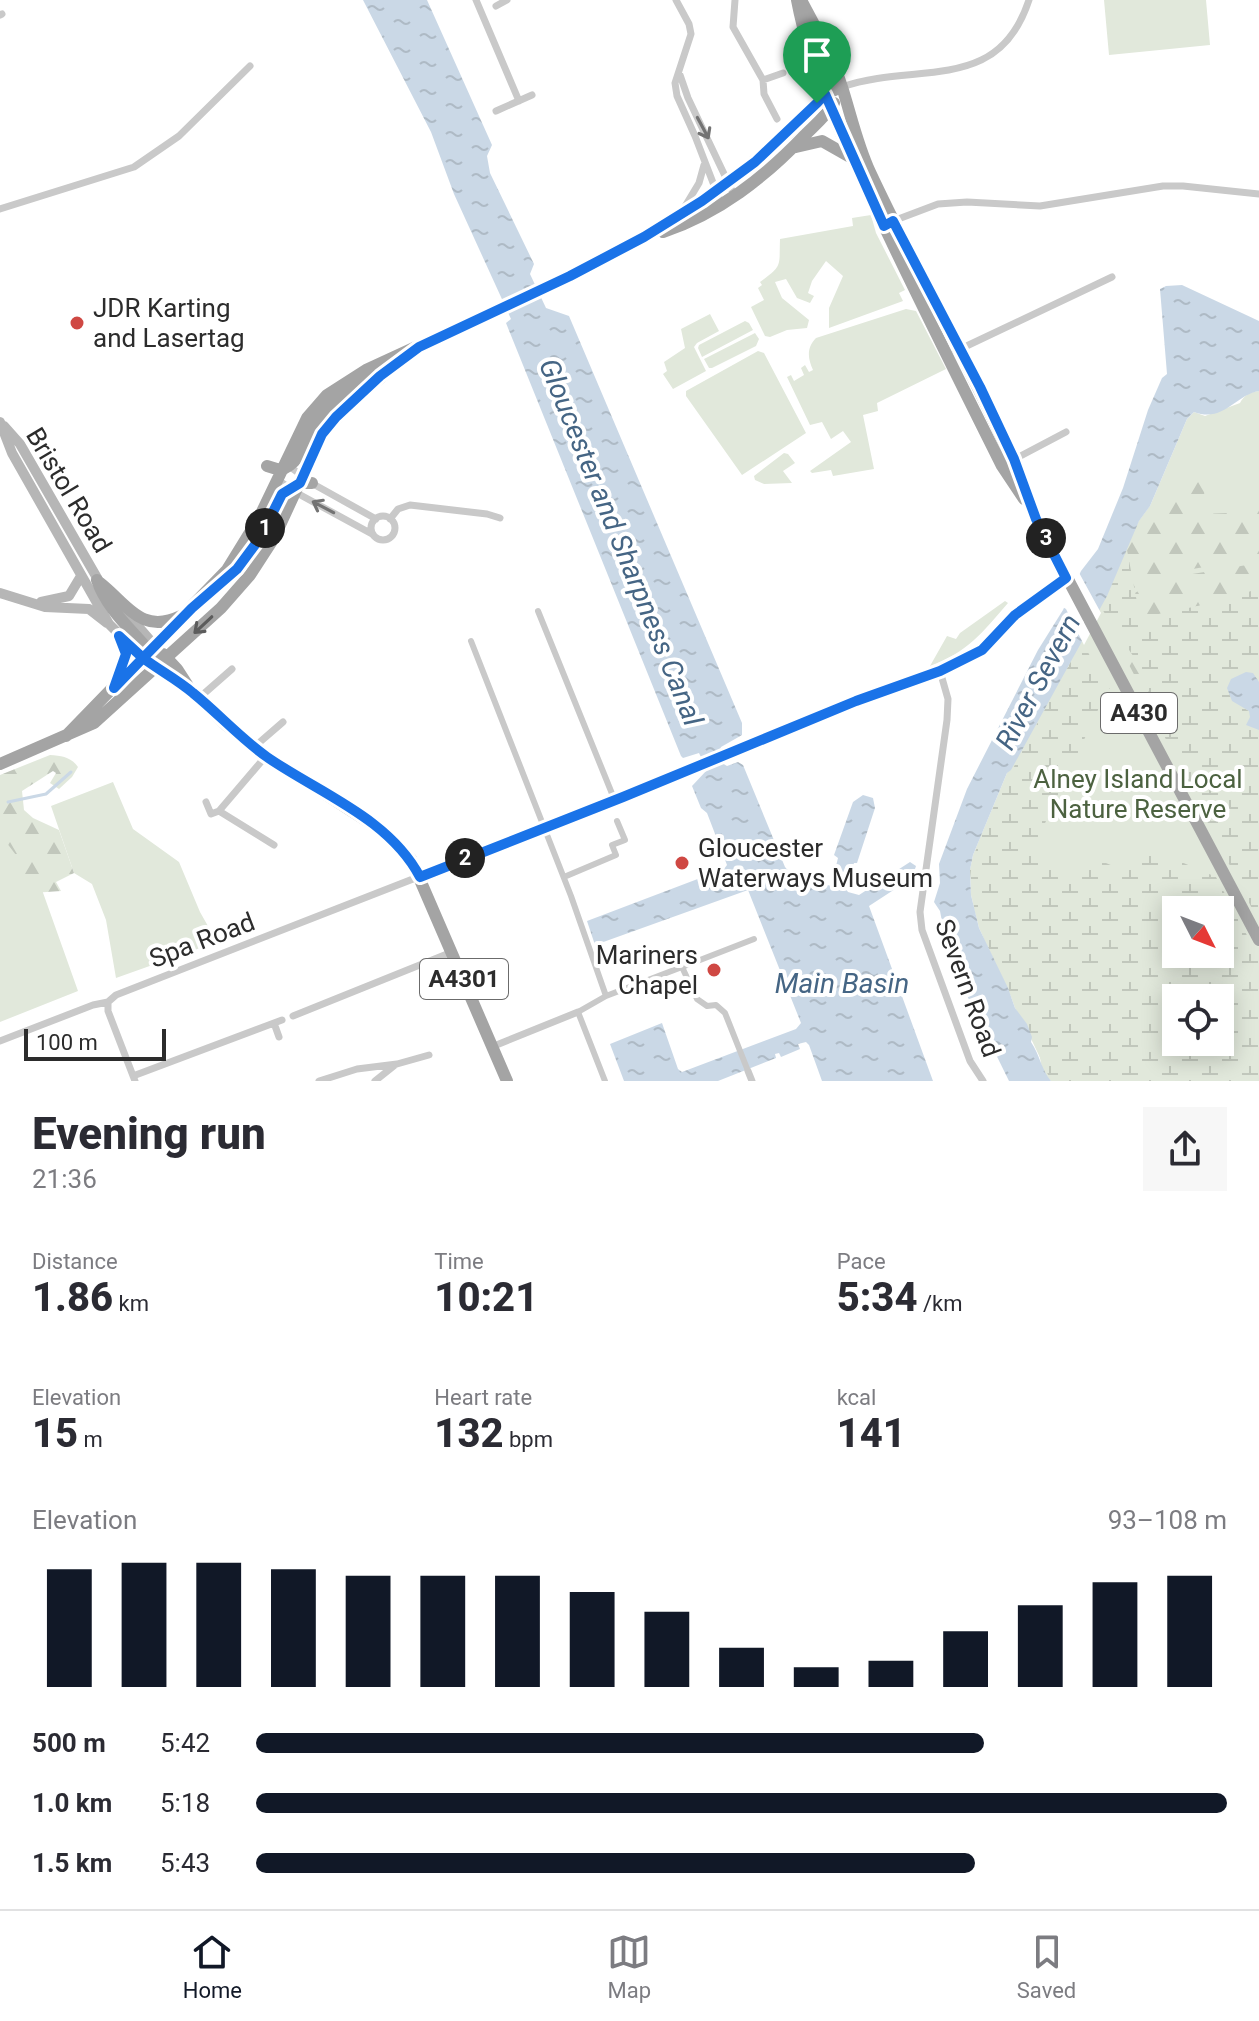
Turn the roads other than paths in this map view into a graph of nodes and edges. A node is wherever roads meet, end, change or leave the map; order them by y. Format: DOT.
graph roads {
  1 [pos="476,0"];
  2 [pos="507,0"];
  3 [pos="676,0"];
  4 [pos="735,0"];
  5 [pos="799,0"];
  6 [pos="1029,0"];
  7 [pos="496,6"];
  8 [pos="250,66"];
  9 [pos="679,73"];
  10 [pos="783,73"];
  11 [pos="763,80"];
  12 [pos="532,95"];
  13 [pos="833,96"];
  14 [pos="519,101"];
  15 [pos="496,111"];
  16 [pos="777,119"];
  17 [pos="793,148"];
  18 [pos="852,158"];
  19 [pos="704,161"];
  20 [pos="728,182"];
  21 [pos="716,191"];
  22 [pos="1259,194"];
  23 [pos="735,197"];
  24 [pos="722,206"];
  25 [pos="0,209"];
  26 [pos="678,216"];
  27 [pos="888,223"];
  28 [pos="644,237"];
  29 [pos="1112,277"];
  30 [pos="419,347"];
  31 [pos="960,349"];
  32 [pos="947,355"];
  33 [pos="404,358"];
  34 [pos="0,422"];
  35 [pos="1066,432"];
  36 [pos="6,435"];
  37 [pos="1008,463"];
  38 [pos="267,466"];
  39 [pos="283,470"];
  40 [pos="300,484"];
  41 [pos="500,518"];
  42 [pos="376,519"];
  43 [pos="390,519"];
  44 [pos="372,534"];
  45 [pos="81,576"];
  46 [pos="1067,579"];
  47 [pos="98,580"];
  48 [pos="0,593"];
  49 [pos="35,602"];
  50 [pos="192,608"];
  51 [pos="538,611"];
  52 [pos="109,624"];
  53 [pos="119,636"];
  54 [pos="471,641"];
  55 [pos="149,652"];
  56 [pos="168,658"];
  57 [pos="157,668"];
  58 [pos="232,669"];
  59 [pos="940,671"];
  60 [pos="114,688"];
  61 [pos="195,695"];
  62 [pos="283,722"];
  63 [pos="66,736"];
  64 [pos="254,747"];
  65 [pos="266,756"];
  66 [pos="0,764"];
  67 [pos="615,801"];
  68 [pos="206,802"];
  69 [pos="219,811"];
  70 [pos="617,821"];
  71 [pos="545,827"];
  72 [pos="274,845"];
  73 [pos="420,877"];
  74 [pos="564,877"];
  75 [pos="754,939"];
  76 [pos="1259,940"];
  77 [pos="452,952"];
  78 [pos="682,967"];
  79 [pos="606,996"];
  80 [pos="306,1001"];
  81 [pos="108,1002"];
  82 [pos="309,1010"];
  83 [pos="578,1012"];
  84 [pos="293,1016"];
  85 [pos="279,1037"];
  86 [pos="0,1041"];
  87 [pos="494,1046"];
  88 [pos="429,1055"];
  89 [pos="397,1064"];
  90 [pos="748,1071"];
  91 [pos="134,1078"];
  92 [pos="319,1081"];
  93 [pos="375,1081"];
  94 [pos="507,1081"];
  95 [pos="605,1081"];
  96 [pos="752,1081"];
  97 [pos="983,1081"];
  1 -- 14 [label="street"];
  2 -- 7 [label="street"];
  3 -- 9 [label="street"];
  4 -- 11 [label="street"];
  5 -- 13 [label="main road, A430"];
  5 -- 13 [label="main road"];
  6 -- 13 [label="street"];
  8 -- 25 [label="street"];
  9 -- 19 [label="street"];
  9 -- 20 [label="street, one-way"];
  10 -- 11 [label="street"];
  11 -- 16 [label="street"];
  12 -- 14 [label="street"];
  13 -- 17 [label="main road"];
  13 -- 18 [label="main road, A430"];
  13 -- 20 [label="main road"];
  13 -- 27 [label="main road"];
  14 -- 15 [label="street"];
  17 -- 18 [label="main road"];
  17 -- 23 [label="main road"];
  18 -- 27 [label="main road, A430"];
  19 -- 21 [label="street"];
  19 -- 26 [label="street"];
  20 -- 21 [label="main road"];
  20 -- 23 [label="street"];
  21 -- 24 [label="street"];
  21 -- 26 [label="main road"];
  22 -- 27 [label="street"];
  23 -- 24 [label="main road"];
  24 -- 28 [label="main road"];
  26 -- 28 [label="main road"];
  27 -- 31 [label="main road"];
  27 -- 32 [label="main road, A430"];
  28 -- 30 [label="main road"];
  29 -- 31 [label="street"];
  30 -- 33 [label="main road"];
  30 -- 39 [label="main road"];
  31 -- 32 [label="street"];
  31 -- 37 [label="main road"];
  32 -- 37 [label="main road, A430"];
  33 -- 39 [label="main road"];
  33 -- 40 [label="main road"];
  34 -- 36 [label="main road, Bristol Road"];
  35 -- 37 [label="street"];
  36 -- 45 [label="main road, Bristol Road"];
  36 -- 47 [label="main road, Bristol Road"];
  37 -- 46 [label="main road, A430"];
  38 -- 39 [label="main road"];
  39 -- 40 [label="street"];
  39 -- 40 [label="street"];
  39 -- 50 [label="main road"];
  40 -- 42 [label="street"];
  44 -- 40 [label="street, one-way"];
  40 -- 50 [label="main road"];
  40 -- 56 [label="main road, one-way"];
  41 -- 43 [label="street"];
  42 -- 43 [label="street"];
  42 -- 44 [label="street"];
  43 -- 44 [label="street"];
  45 -- 49 [label="main road"];
  45 -- 52 [label="main road, Bristol Road"];
  46 -- 59 [label="street, Spa Road"];
  46 -- 76 [label="main road, A430"];
  47 -- 50 [label="main road"];
  47 -- 55 [label="main road"];
  48 -- 49 [label="main road"];
  49 -- 52 [label="main road"];
  50 -- 55 [label="main road"];
  51 -- 67 [label="street"];
  52 -- 53 [label="main road, Bristol Road"];
  53 -- 55 [label="main road, Bristol Road"];
  53 -- 60 [label="main road"];
  54 -- 71 [label="street"];
  55 -- 56 [label="main road, A4301"];
  55 -- 57 [label="main road, A4301"];
  55 -- 60 [label="main road"];
  56 -- 57 [label="main road"];
  56 -- 61 [label="main road, A4301"];
  57 -- 61 [label="main road, A4301"];
  57 -- 63 [label="main road"];
  58 -- 61 [label="street"];
  59 -- 67 [label="street, Spa Road"];
  59 -- 97 [label="street, Severn Road"];
  60 -- 63 [label="main road"];
  61 -- 64 [label="main road, A4301"];
  62 -- 64 [label="street"];
  63 -- 66 [label="main road"];
  64 -- 65 [label="main road, A4301"];
  65 -- 69 [label="street"];
  65 -- 73 [label="main road, A4301"];
  67 -- 71 [label="street, Spa Road"];
  68 -- 69 [label="street"];
  69 -- 72 [label="street"];
  70 -- 74 [label="street"];
  71 -- 73 [label="street, Spa Road"];
  71 -- 74 [label="street"];
  73 -- 77 [label="main road, A4301"];
  73 -- 81 [label="street, Spa Road"];
  74 -- 79 [label="street"];
  75 -- 78 [label="street"];
  77 -- 82 [label="street"];
  77 -- 87 [label="main road, A4301"];
  78 -- 79 [label="street"];
  78 -- 90 [label="street"];
  79 -- 83 [label="street"];
  80 -- 82 [label="street"];
  81 -- 86 [label="street, Spa Road"];
  81 -- 91 [label="street"];
  82 -- 84 [label="street"];
  83 -- 87 [label="street"];
  83 -- 95 [label="street"];
  85 -- 91 [label="street"];
  87 -- 94 [label="main road, A4301"];
  88 -- 89 [label="street"];
  89 -- 92 [label="street"];
  89 -- 93 [label="street"];
  90 -- 96 [label="street"];
}
